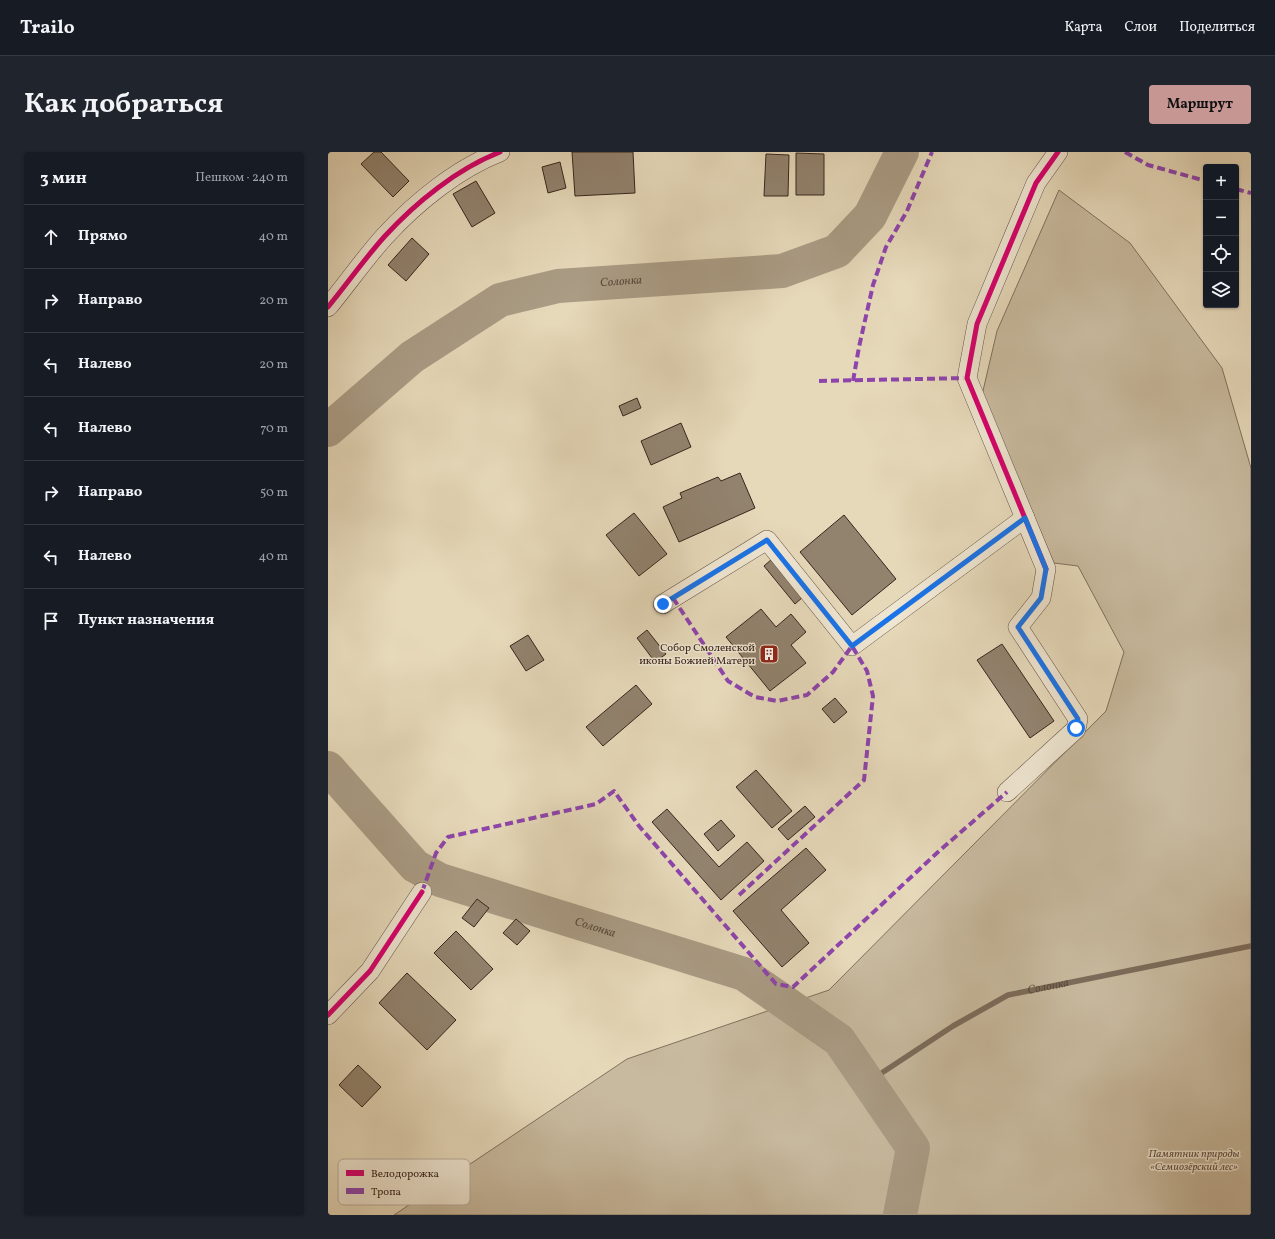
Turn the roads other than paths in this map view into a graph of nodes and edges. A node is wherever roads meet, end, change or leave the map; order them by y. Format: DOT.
graph roads {
  1 [pos="500,152"];
  2 [pos="1058,152"];
  3 [pos="328,307"];
  4 [pos="1025,518"];
  5 [pos="663,604"];
  6 [pos="1007,792"];
  7 [pos="422,892"];
  8 [pos="328,1015"];
  1 -- 3 [label="street"];
  2 -- 4 [label="street"];
  4 -- 5 [label="street"];
  4 -- 6 [label="street"];
  7 -- 8 [label="street"];
}
